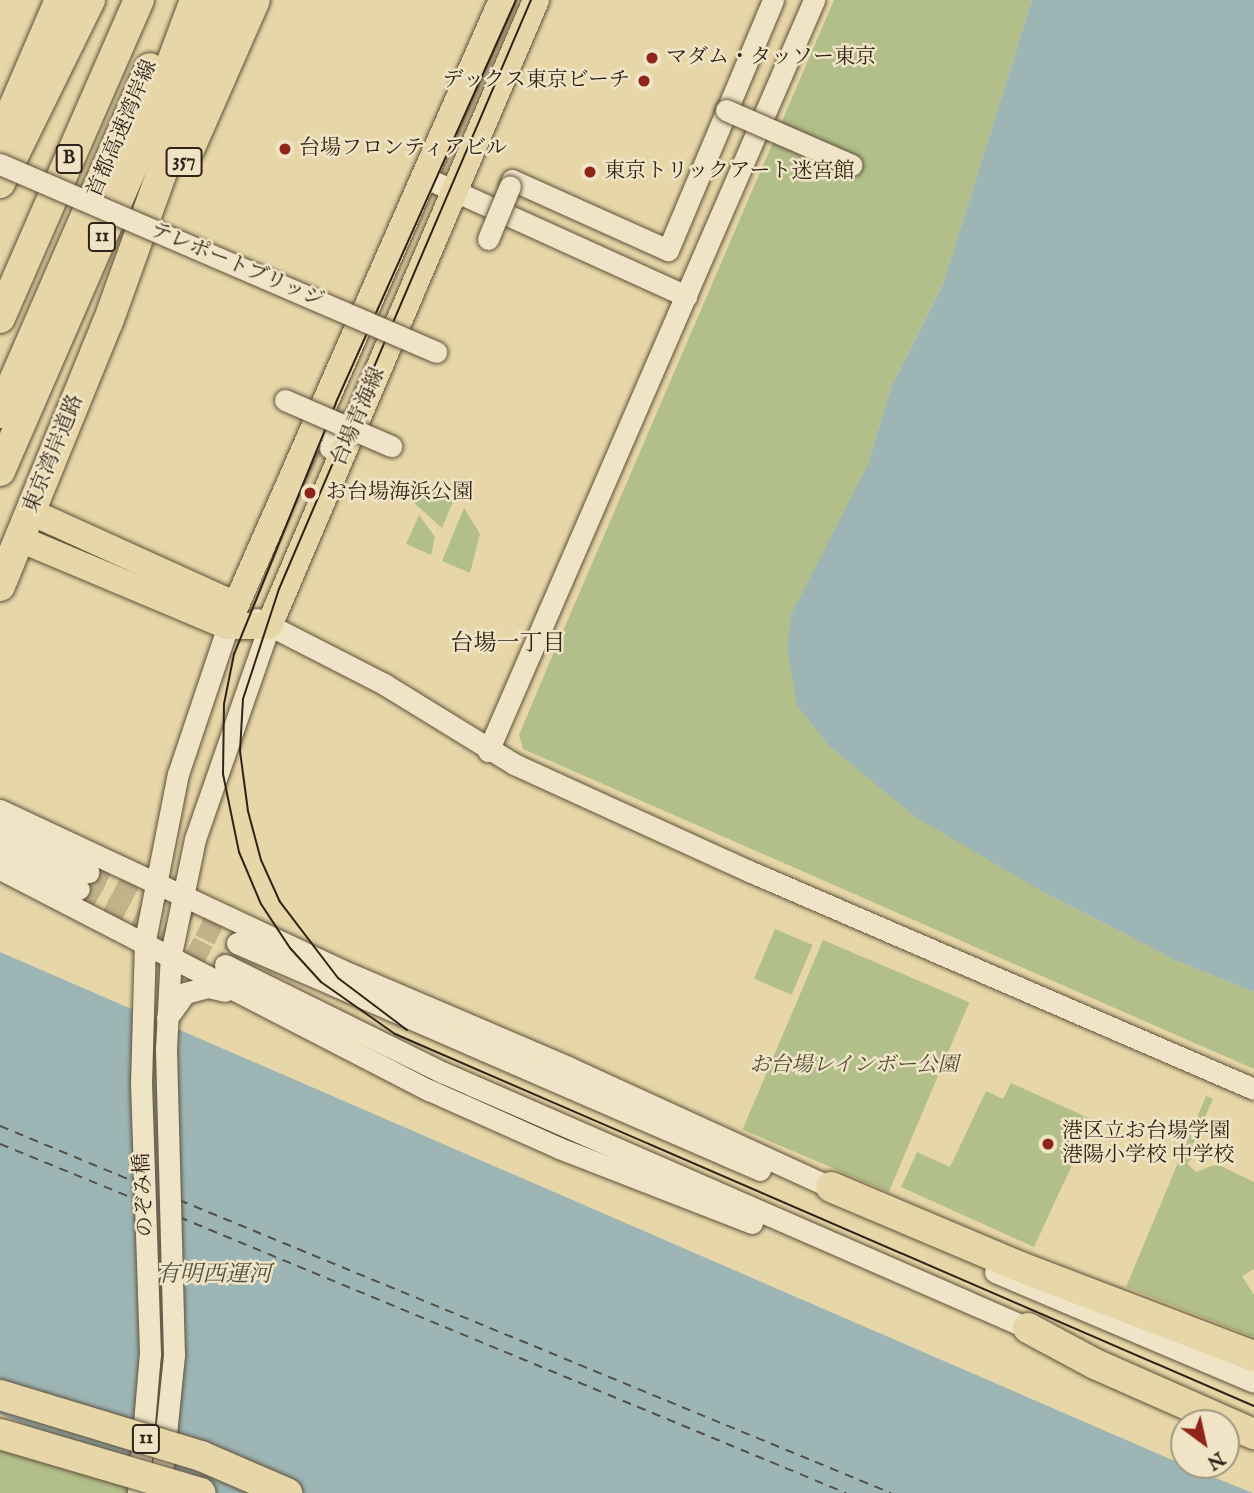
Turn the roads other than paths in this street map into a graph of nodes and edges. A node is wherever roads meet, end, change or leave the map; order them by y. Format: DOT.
graph roads {
  1 [pos="60,0"];
  2 [pos="90,0"];
  3 [pos="125,0"];
  4 [pos="139,0"];
  5 [pos="179,0"];
  6 [pos="195,0"];
  7 [pos="224,0"];
  8 [pos="255,0"];
  9 [pos="502,0"];
  10 [pos="536,0"];
  11 [pos="773,0"];
  12 [pos="814,0"];
  13 [pos="726,110"];
  14 [pos="0,139"];
  15 [pos="0,164"];
  16 [pos="852,165"];
  17 [pos="426,178"];
  18 [pos="0,183"];
  19 [pos="454,191"];
  20 [pos="488,239"];
  21 [pos="0,266"];
  22 [pos="686,296"];
  23 [pos="0,318"];
  24 [pos="108,322"];
  25 [pos="436,352"];
  26 [pos="285,400"];
  27 [pos="0,413"];
  28 [pos="341,423"];
  29 [pos="391,446"];
  30 [pos="330,448"];
  31 [pos="0,471"];
  32 [pos="25,526"];
  33 [pos="0,586"];
  34 [pos="231,616"];
  35 [pos="269,626"];
  36 [pos="488,751"];
  37 [pos="0,810"];
  38 [pos="0,830"];
  39 [pos="0,852"];
  40 [pos="0,869"];
  41 [pos="155,883"];
  42 [pos="182,896"];
  43 [pos="145,940"];
  44 [pos="237,943"];
  45 [pos="171,954"];
  46 [pos="225,965"];
  47 [pos="243,998"];
  48 [pos="170,1004"];
  49 [pos="1254,1089"];
  50 [pos="801,1181"];
  51 [pos="831,1187"];
  52 [pos="779,1226"];
  53 [pos="1026,1285"];
  54 [pos="1028,1328"];
  55 [pos="1254,1356"];
  56 [pos="1254,1382"];
  57 [pos="0,1395"];
  58 [pos="0,1414"];
  59 [pos="1254,1423"];
  60 [pos="0,1434"];
  61 [pos="1254,1434"];
  62 [pos="0,1455"];
  63 [pos="138,1493"];
  64 [pos="151,1493"];
  65 [pos="160,1493"];
  66 [pos="201,1493"];
  67 [pos="257,1493"];
  68 [pos="287,1493"];
  1 -- 14 [label="highway"];
  2 -- 18 [label="highway"];
  3 -- 21 [label="highway"];
  4 -- 23 [label="highway, 首都高速湾岸線 / B"];
  5 -- 27 [label="highway, 首都高速湾岸線 / B"];
  6 -- 31 [label="highway, 11"];
  7 -- 24 [label="highway, 東京湾岸道路 / 357"];
  8 -- 24 [label="highway, 東京湾岸道路 / 357"];
  9 -- 17 [label="main road, 台場青海線"];
  10 -- 19 [label="main road, 台場青海線"];
  11 -- 13 [label="street"];
  12 -- 22 [label="street"];
  13 -- 16 [label="street, bridge"];
  13 -- 20 [label="street, bridge"];
  15 -- 25 [label="street, テレポートブリッジ, bridge"];
  17 -- 19 [label="street"];
  17 -- 34 [label="main road, 台場青海線"];
  19 -- 22 [label="street"];
  19 -- 35 [label="main road, 台場青海線"];
  22 -- 36 [label="street"];
  24 -- 32 [label="highway, 東京湾岸道路 / 357"];
  26 -- 28 [label="street, bridge"];
  28 -- 29 [label="street, bridge"];
  28 -- 30 [label="street"];
  32 -- 33 [label="highway, 東京湾岸道路 / 357"];
  32 -- 34 [label="main road"];
  34 -- 35 [label="main road"];
  34 -- 41 [label="street, のぞみ橋"];
  35 -- 36 [label="street"];
  35 -- 42 [label="street, のぞみ橋"];
  36 -- 49 [label="street"];
  37 -- 41 [label="street"];
  38 -- 39 [label="street"];
  40 -- 43 [label="street"];
  41 -- 42 [label="street"];
  41 -- 43 [label="street, のぞみ橋"];
  42 -- 45 [label="street, のぞみ橋"];
  42 -- 50 [label="street"];
  43 -- 45 [label="street"];
  43 -- 63 [label="street, のぞみ橋, bridge"];
  44 -- 50 [label="street"];
  45 -- 47 [label="street"];
  45 -- 48 [label="street, のぞみ橋"];
  46 -- 52 [label="street"];
  47 -- 48 [label="street"];
  47 -- 52 [label="street"];
  48 -- 65 [label="street, のぞみ橋, bridge"];
  50 -- 51 [label="street"];
  50 -- 53 [label="street"];
  51 -- 53 [label="street"];
  51 -- 55 [label="highway"];
  52 -- 54 [label="street"];
  53 -- 56 [label="street"];
  54 -- 59 [label="street"];
  54 -- 61 [label="highway"];
  57 -- 68 [label="highway, 11, bridge"];
  58 -- 67 [label="highway, 11"];
  60 -- 66 [label="highway, 11, bridge"];
  62 -- 64 [label="highway"];
}
